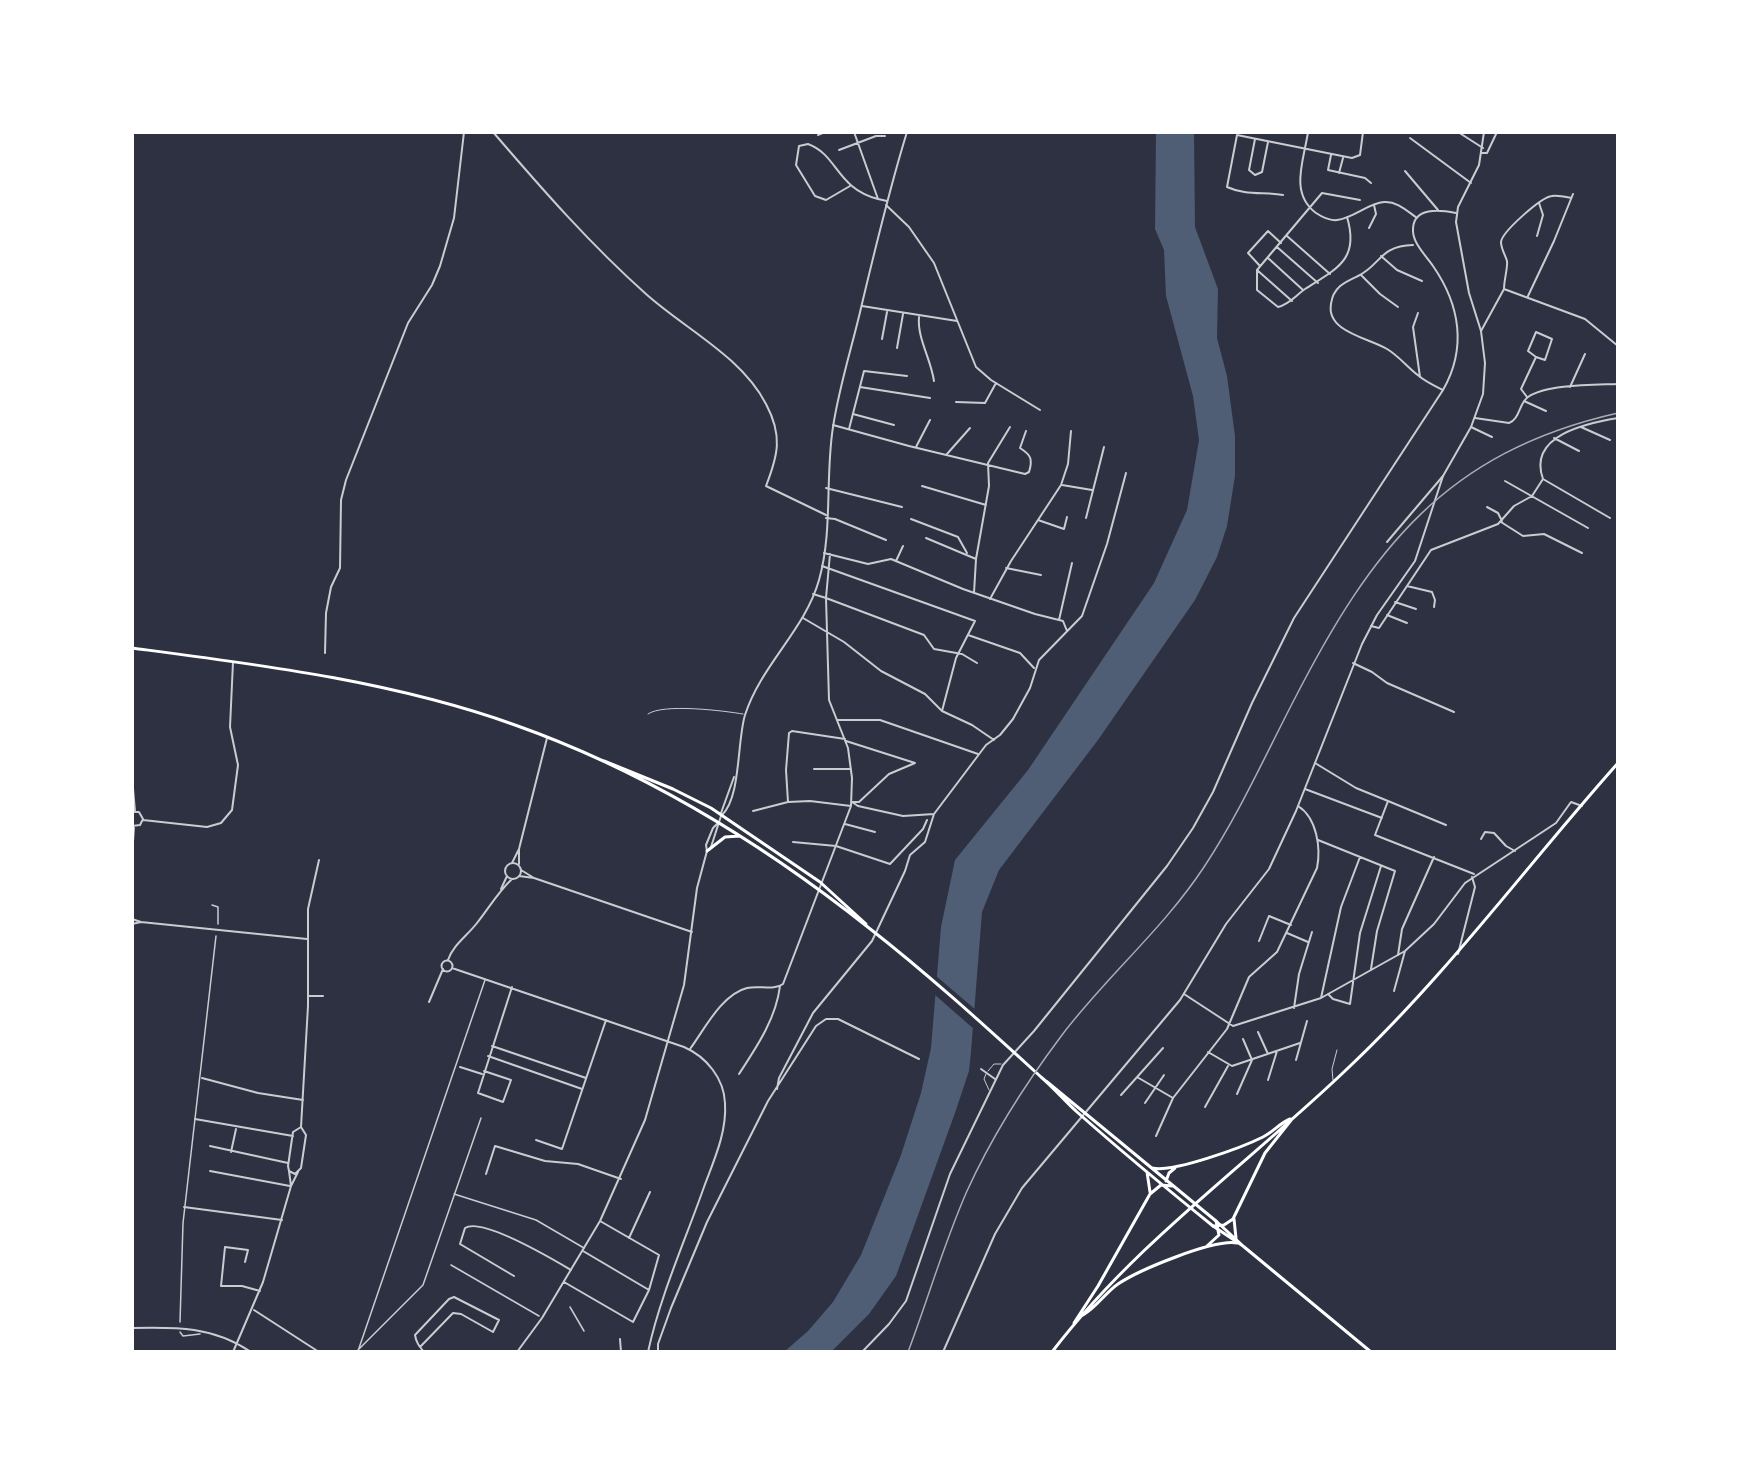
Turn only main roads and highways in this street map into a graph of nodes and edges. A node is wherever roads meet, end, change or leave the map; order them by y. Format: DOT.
graph roads {
  1 [pos="132,648"];
  2 [pos="603,760"];
  3 [pos="1617,765"];
  4 [pos="742,836"];
  5 [pos="707,851"];
  6 [pos="867,926"];
  7 [pos="1044,1080"];
  8 [pos="1292,1119"];
  9 [pos="1179,1165"];
  10 [pos="1151,1168"];
  11 [pos="1146,1171"];
  12 [pos="1165,1183"];
  13 [pos="1150,1194"];
  14 [pos="1235,1214"];
  15 [pos="1220,1228"];
  16 [pos="1236,1238"];
  17 [pos="1237,1243"];
  18 [pos="1207,1246"];
  19 [pos="1243,1246"];
  20 [pos="1082,1316"];
  21 [pos="1073,1325"];
  22 [pos="1052,1352"];
  23 [pos="1371,1352"];
  1 -- 2 [label="main road"];
  2 -- 4 [label="main road"];
  2 -- 6 [label="main road"];
  3 -- 8 [label="main road"];
  4 -- 5 [label="main road"];
  4 -- 6 [label="main road"];
  6 -- 7 [label="main road"];
  7 -- 10 [label="main road"];
  7 -- 11 [label="main road"];
  8 -- 9 [label="main road"];
  8 -- 14 [label="main road"];
  8 -- 20 [label="main road"];
  9 -- 10 [label="main road"];
  9 -- 12 [label="main road"];
  10 -- 12 [label="main road"];
  11 -- 12 [label="main road"];
  11 -- 13 [label="main road"];
  12 -- 13 [label="main road"];
  12 -- 15 [label="main road"];
  12 -- 15 [label="main road"];
  13 -- 21 [label="main road"];
  14 -- 15 [label="main road"];
  14 -- 16 [label="main road"];
  15 -- 16 [label="main road"];
  15 -- 17 [label="main road"];
  15 -- 18 [label="main road"];
  16 -- 19 [label="main road"];
  17 -- 18 [label="main road"];
  17 -- 19 [label="main road"];
  18 -- 20 [label="main road"];
  19 -- 23 [label="main road"];
  20 -- 21 [label="main road"];
  21 -- 22 [label="main road"];
}
